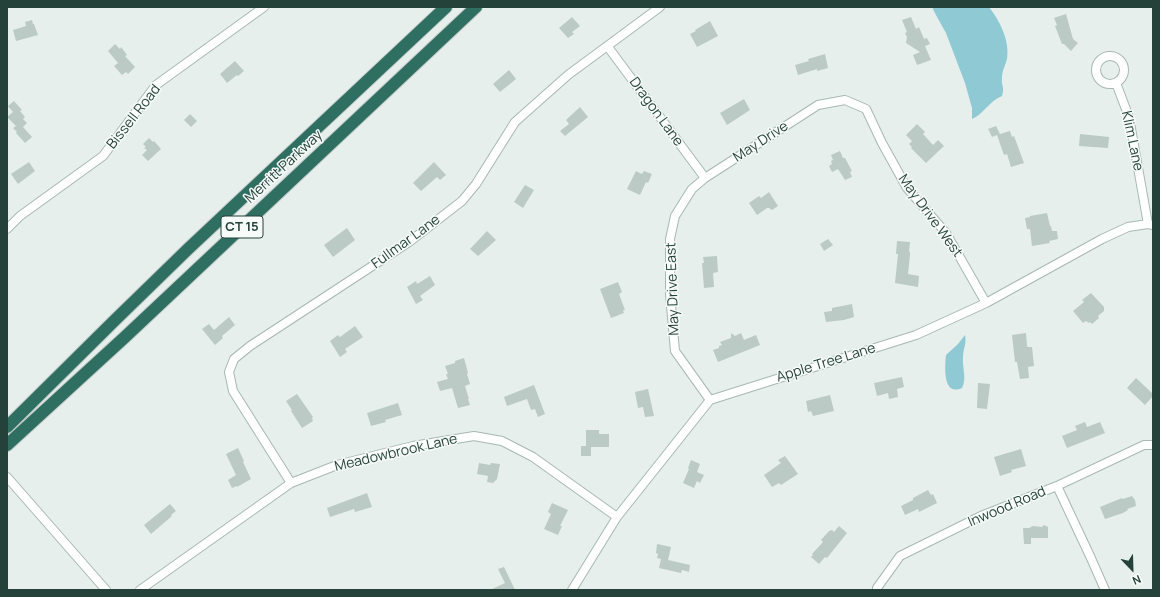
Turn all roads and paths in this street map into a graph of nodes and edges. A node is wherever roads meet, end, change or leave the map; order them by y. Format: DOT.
graph roads {
  1 [pos="264,7"];
  2 [pos="446,7"];
  3 [pos="476,7"];
  4 [pos="660,7"];
  5 [pos="608,46"];
  6 [pos="1116,83"];
  7 [pos="818,105"];
  8 [pos="704,178"];
  9 [pos="1150,224"];
  10 [pos="7,229"];
  11 [pos="986,303"];
  12 [pos="710,400"];
  13 [pos="7,427"];
  14 [pos="7,445"];
  15 [pos="1153,445"];
  16 [pos="9,479"];
  17 [pos="291,484"];
  18 [pos="1057,486"];
  19 [pos="617,517"];
  20 [pos="106,590"];
  21 [pos="140,590"];
  22 [pos="572,590"];
  23 [pos="877,590"];
  24 [pos="1105,590"];
  1 -- 10 [label="street, Bissell Road"];
  2 -- 13 [label="highway, Merritt Parkway / CT 15"];
  3 -- 14 [label="highway, Merritt Parkway / CT 15"];
  4 -- 5 [label="street, Fullmar Lane"];
  5 -- 8 [label="street, Dragon Lane"];
  5 -- 17 [label="street, Fullmar Lane"];
  6 -- 9 [label="street, Klim Lane"];
  7 -- 8 [label="street, May Drive"];
  7 -- 11 [label="street, May Drive West"];
  8 -- 12 [label="street, May Drive East"];
  9 -- 11 [label="street, Apple Tree Lane"];
  11 -- 12 [label="street, Apple Tree Lane"];
  12 -- 19 [label="street"];
  15 -- 18 [label="street, Inwood Road"];
  16 -- 20 [label="street"];
  17 -- 19 [label="street, Meadowbrook Lane"];
  17 -- 21 [label="street, Meadowbrook Lane"];
  18 -- 23 [label="street, Inwood Road"];
  18 -- 24 [label="street"];
  19 -- 22 [label="street"];
}
